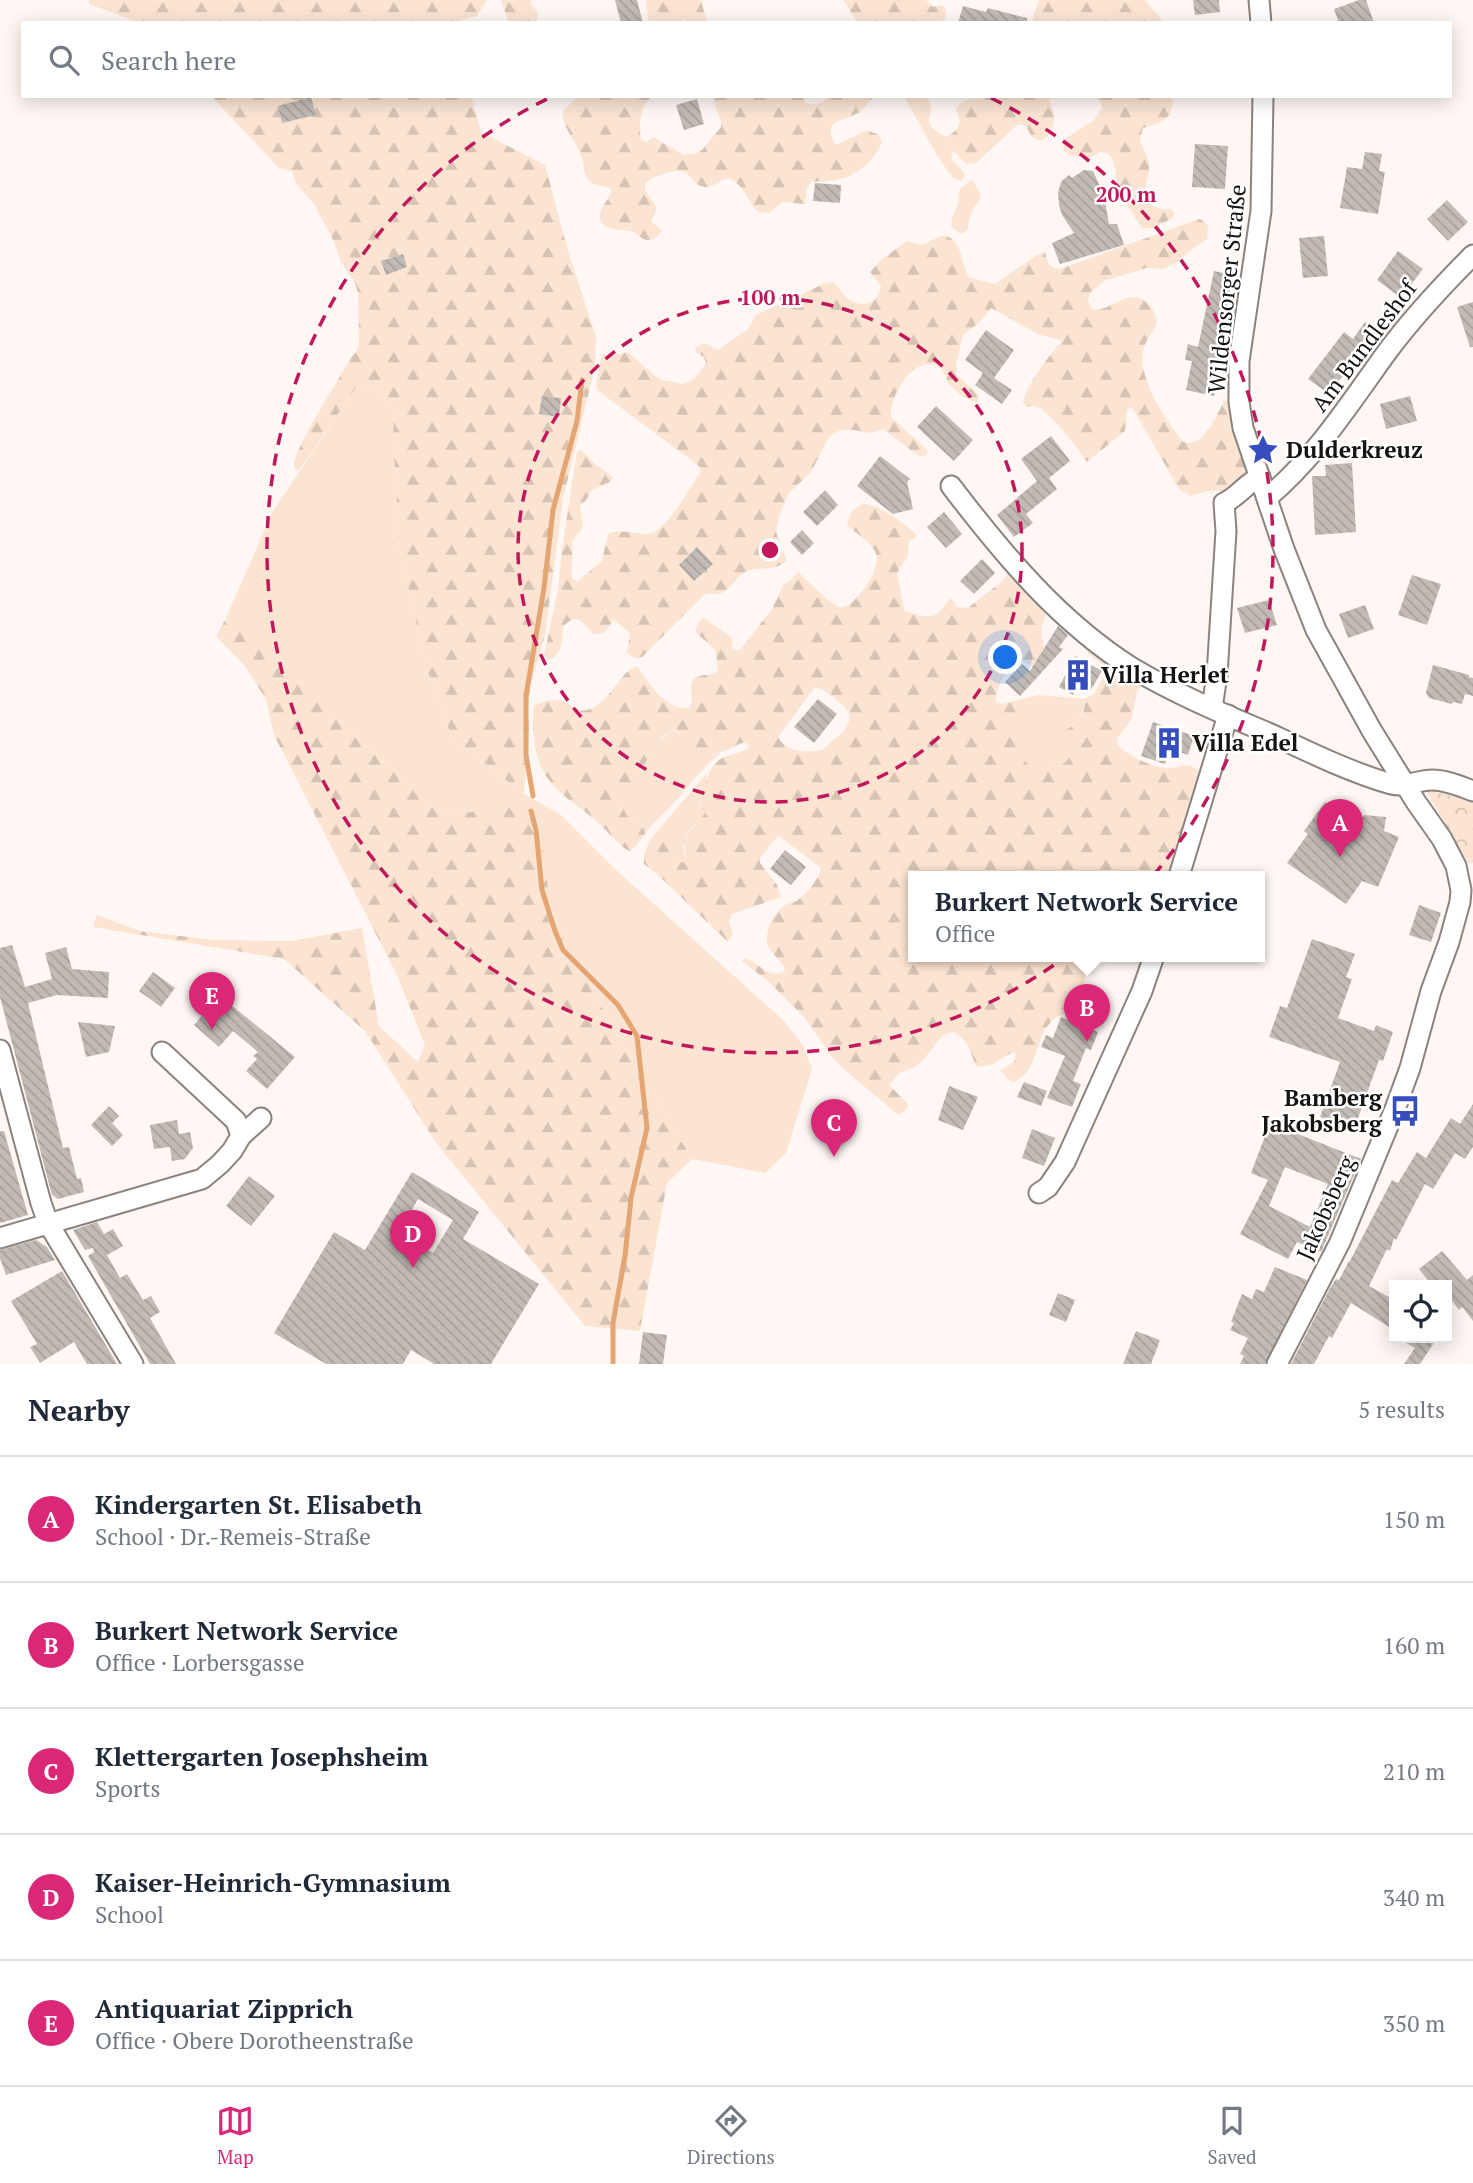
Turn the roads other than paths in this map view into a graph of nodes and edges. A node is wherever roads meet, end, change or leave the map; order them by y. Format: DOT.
graph roads {
  1 [pos="1259,0"];
  2 [pos="1261,21"];
  3 [pos="1263,98"];
  4 [pos="1473,255"];
  5 [pos="1260,477"];
  6 [pos="951,486"];
  7 [pos="1267,498"];
  8 [pos="1220,712"];
  9 [pos="1406,785"];
  10 [pos="1473,790"];
  11 [pos="1180,871"];
  12 [pos="1152,962"];
  13 [pos="0,1050"];
  14 [pos="162,1052"];
  15 [pos="1410,1068"];
  16 [pos="261,1118"];
  17 [pos="241,1136"];
  18 [pos="1039,1193"];
  19 [pos="48,1223"];
  20 [pos="0,1238"];
  21 [pos="133,1364"];
  22 [pos="1277,1364"];
  1 -- 2 [label="street"];
  3 -- 5 [label="street, Wildensorger Straße"];
  4 -- 7 [label="street, Am Bundleshof"];
  5 -- 7 [label="street, Wildensorger Straße"];
  5 -- 8 [label="street"];
  6 -- 8 [label="street"];
  7 -- 9 [label="street, Wildensorger Straße"];
  8 -- 9 [label="street"];
  8 -- 11 [label="street"];
  9 -- 10 [label="street"];
  9 -- 15 [label="street, Wildensorger Straße"];
  12 -- 18 [label="street"];
  13 -- 19 [label="street"];
  14 -- 17 [label="street"];
  15 -- 22 [label="street, Jakobsberg"];
  16 -- 17 [label="street"];
  17 -- 19 [label="street"];
  19 -- 20 [label="street"];
  19 -- 21 [label="street"];
}
